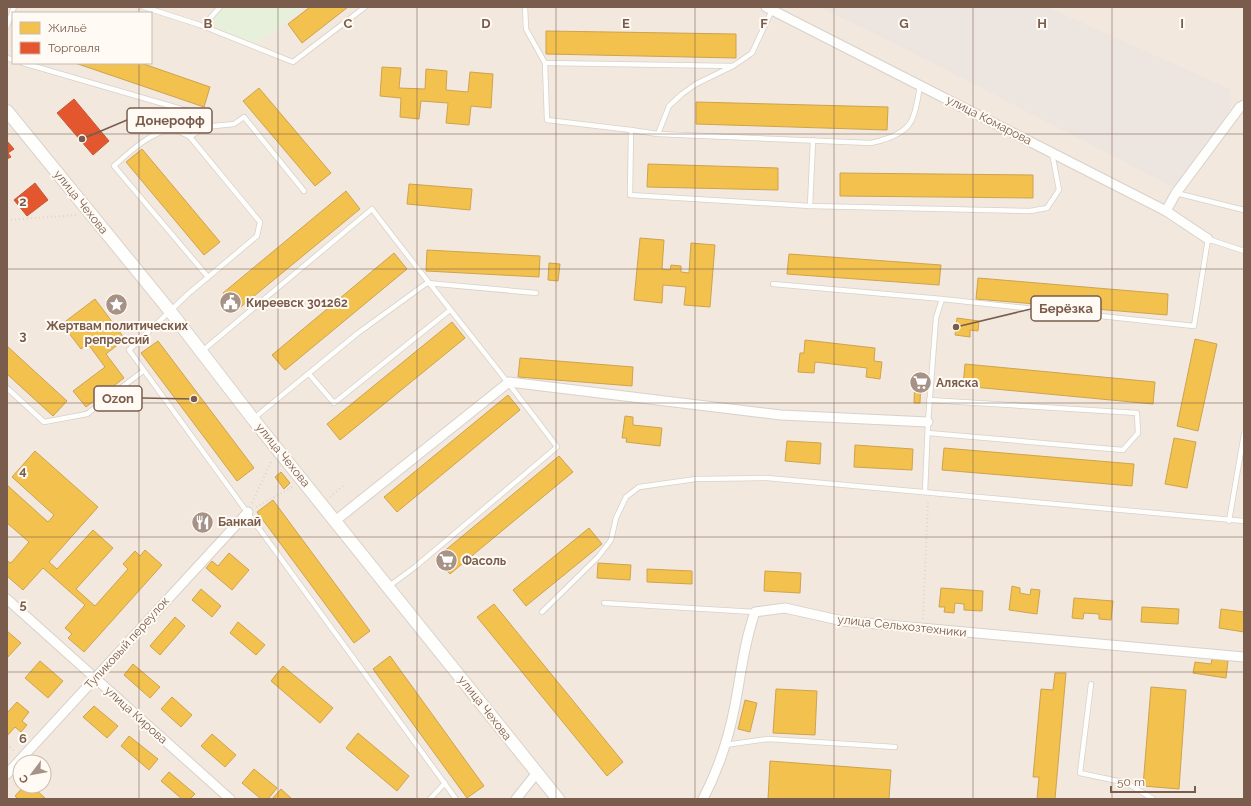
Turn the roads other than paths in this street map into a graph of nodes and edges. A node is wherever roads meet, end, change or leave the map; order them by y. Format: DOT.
graph roads {
  1 [pos="144,7"];
  2 [pos="220,7"];
  3 [pos="365,7"];
  4 [pos="525,7"];
  5 [pos="769,9"];
  6 [pos="12,12"];
  7 [pos="7,26"];
  8 [pos="203,26"];
  9 [pos="545,63"];
  10 [pos="27,64"];
  11 [pos="733,66"];
  12 [pos="920,85"];
  13 [pos="1244,105"];
  14 [pos="7,111"];
  15 [pos="204,127"];
  16 [pos="631,130"];
  17 [pos="658,134"];
  18 [pos="190,138"];
  19 [pos="813,140"];
  20 [pos="1052,153"];
  21 [pos="304,191"];
  22 [pos="1176,193"];
  23 [pos="810,206"];
  24 [pos="1244,210"];
  25 [pos="1166,211"];
  26 [pos="1208,239"];
  27 [pos="1244,252"];
  28 [pos="208,277"];
  29 [pos="428,283"];
  30 [pos="773,284"];
  31 [pos="536,293"];
  32 [pos="942,299"];
  33 [pos="450,310"];
  34 [pos="170,311"];
  35 [pos="201,352"];
  36 [pos="143,371"];
  37 [pos="310,374"];
  38 [pos="509,382"];
  39 [pos="7,388"];
  40 [pos="930,400"];
  41 [pos="253,419"];
  42 [pos="928,422"];
  43 [pos="928,433"];
  44 [pos="1244,434"];
  45 [pos="927,492"];
  46 [pos="248,512"];
  47 [pos="335,521"];
  48 [pos="1229,521"];
  49 [pos="1244,521"];
  50 [pos="388,587"];
  51 [pos="7,599"];
  52 [pos="604,603"];
  53 [pos="542,612"];
  54 [pos="755,612"];
  55 [pos="1244,657"];
  56 [pos="95,678"];
  57 [pos="1091,684"];
  58 [pos="724,746"];
  59 [pos="895,747"];
  60 [pos="7,774"];
  61 [pos="536,774"];
  62 [pos="445,783"];
  63 [pos="230,799"];
  64 [pos="430,799"];
  65 [pos="456,799"];
  66 [pos="516,799"];
  67 [pos="558,799"];
  68 [pos="704,799"];
  69 [pos="1153,799"];
  1 -- 8 [label="lane"];
  2 -- 8 [label="lane"];
  3 -- 8 [label="lane"];
  4 -- 9 [label="lane"];
  5 -- 11 [label="lane"];
  5 -- 12 [label="street, улица Комарова"];
  6 -- 7 [label="lane"];
  9 -- 11 [label="lane"];
  9 -- 16 [label="lane"];
  10 -- 15 [label="lane"];
  11 -- 17 [label="lane"];
  12 -- 19 [label="lane"];
  12 -- 20 [label="street, улица Комарова"];
  13 -- 22 [label="street"];
  14 -- 34 [label="main road, улица Чехова"];
  15 -- 18 [label="lane"];
  15 -- 21 [label="lane"];
  16 -- 17 [label="lane"];
  16 -- 23 [label="lane"];
  17 -- 19 [label="lane"];
  18 -- 28 [label="lane"];
  18 -- 28 [label="lane"];
  19 -- 23 [label="lane"];
  20 -- 23 [label="lane"];
  20 -- 25 [label="street, улица Комарова"];
  22 -- 24 [label="lane"];
  22 -- 25 [label="street"];
  25 -- 26 [label="street, улица Комарова"];
  26 -- 27 [label="lane"];
  26 -- 32 [label="lane"];
  28 -- 34 [label="lane"];
  29 -- 31 [label="lane"];
  29 -- 33 [label="lane"];
  29 -- 35 [label="lane"];
  29 -- 37 [label="lane"];
  30 -- 32 [label="lane"];
  32 -- 40 [label="lane"];
  33 -- 37 [label="lane"];
  33 -- 38 [label="lane"];
  34 -- 35 [label="main road, улица Чехова"];
  34 -- 36 [label="lane"];
  35 -- 41 [label="main road, улица Чехова"];
  36 -- 39 [label="lane"];
  36 -- 46 [label="lane"];
  37 -- 41 [label="lane"];
  38 -- 42 [label="street"];
  38 -- 47 [label="street"];
  38 -- 50 [label="lane"];
  40 -- 42 [label="lane"];
  40 -- 43 [label="lane"];
  41 -- 47 [label="main road, улица Чехова"];
  42 -- 43 [label="lane"];
  43 -- 45 [label="lane"];
  44 -- 48 [label="lane"];
  45 -- 48 [label="lane"];
  45 -- 53 [label="lane"];
  46 -- 56 [label="street, Тупиковый переулок"];
  46 -- 62 [label="lane"];
  47 -- 50 [label="main road, улица Чехова"];
  48 -- 49 [label="lane"];
  50 -- 61 [label="main road, улица Чехова"];
  51 -- 56 [label="street, улица Кирова"];
  52 -- 54 [label="lane"];
  54 -- 55 [label="street, улица Сельхозтехники"];
  54 -- 58 [label="street"];
  56 -- 60 [label="street, Тупиковый переулок"];
  56 -- 63 [label="street, улица Кирова"];
  57 -- 69 [label="lane"];
  58 -- 59 [label="lane"];
  58 -- 68 [label="street"];
  61 -- 66 [label="street"];
  61 -- 67 [label="main road, улица Чехова"];
  62 -- 64 [label="lane"];
  62 -- 65 [label="lane"];
}
